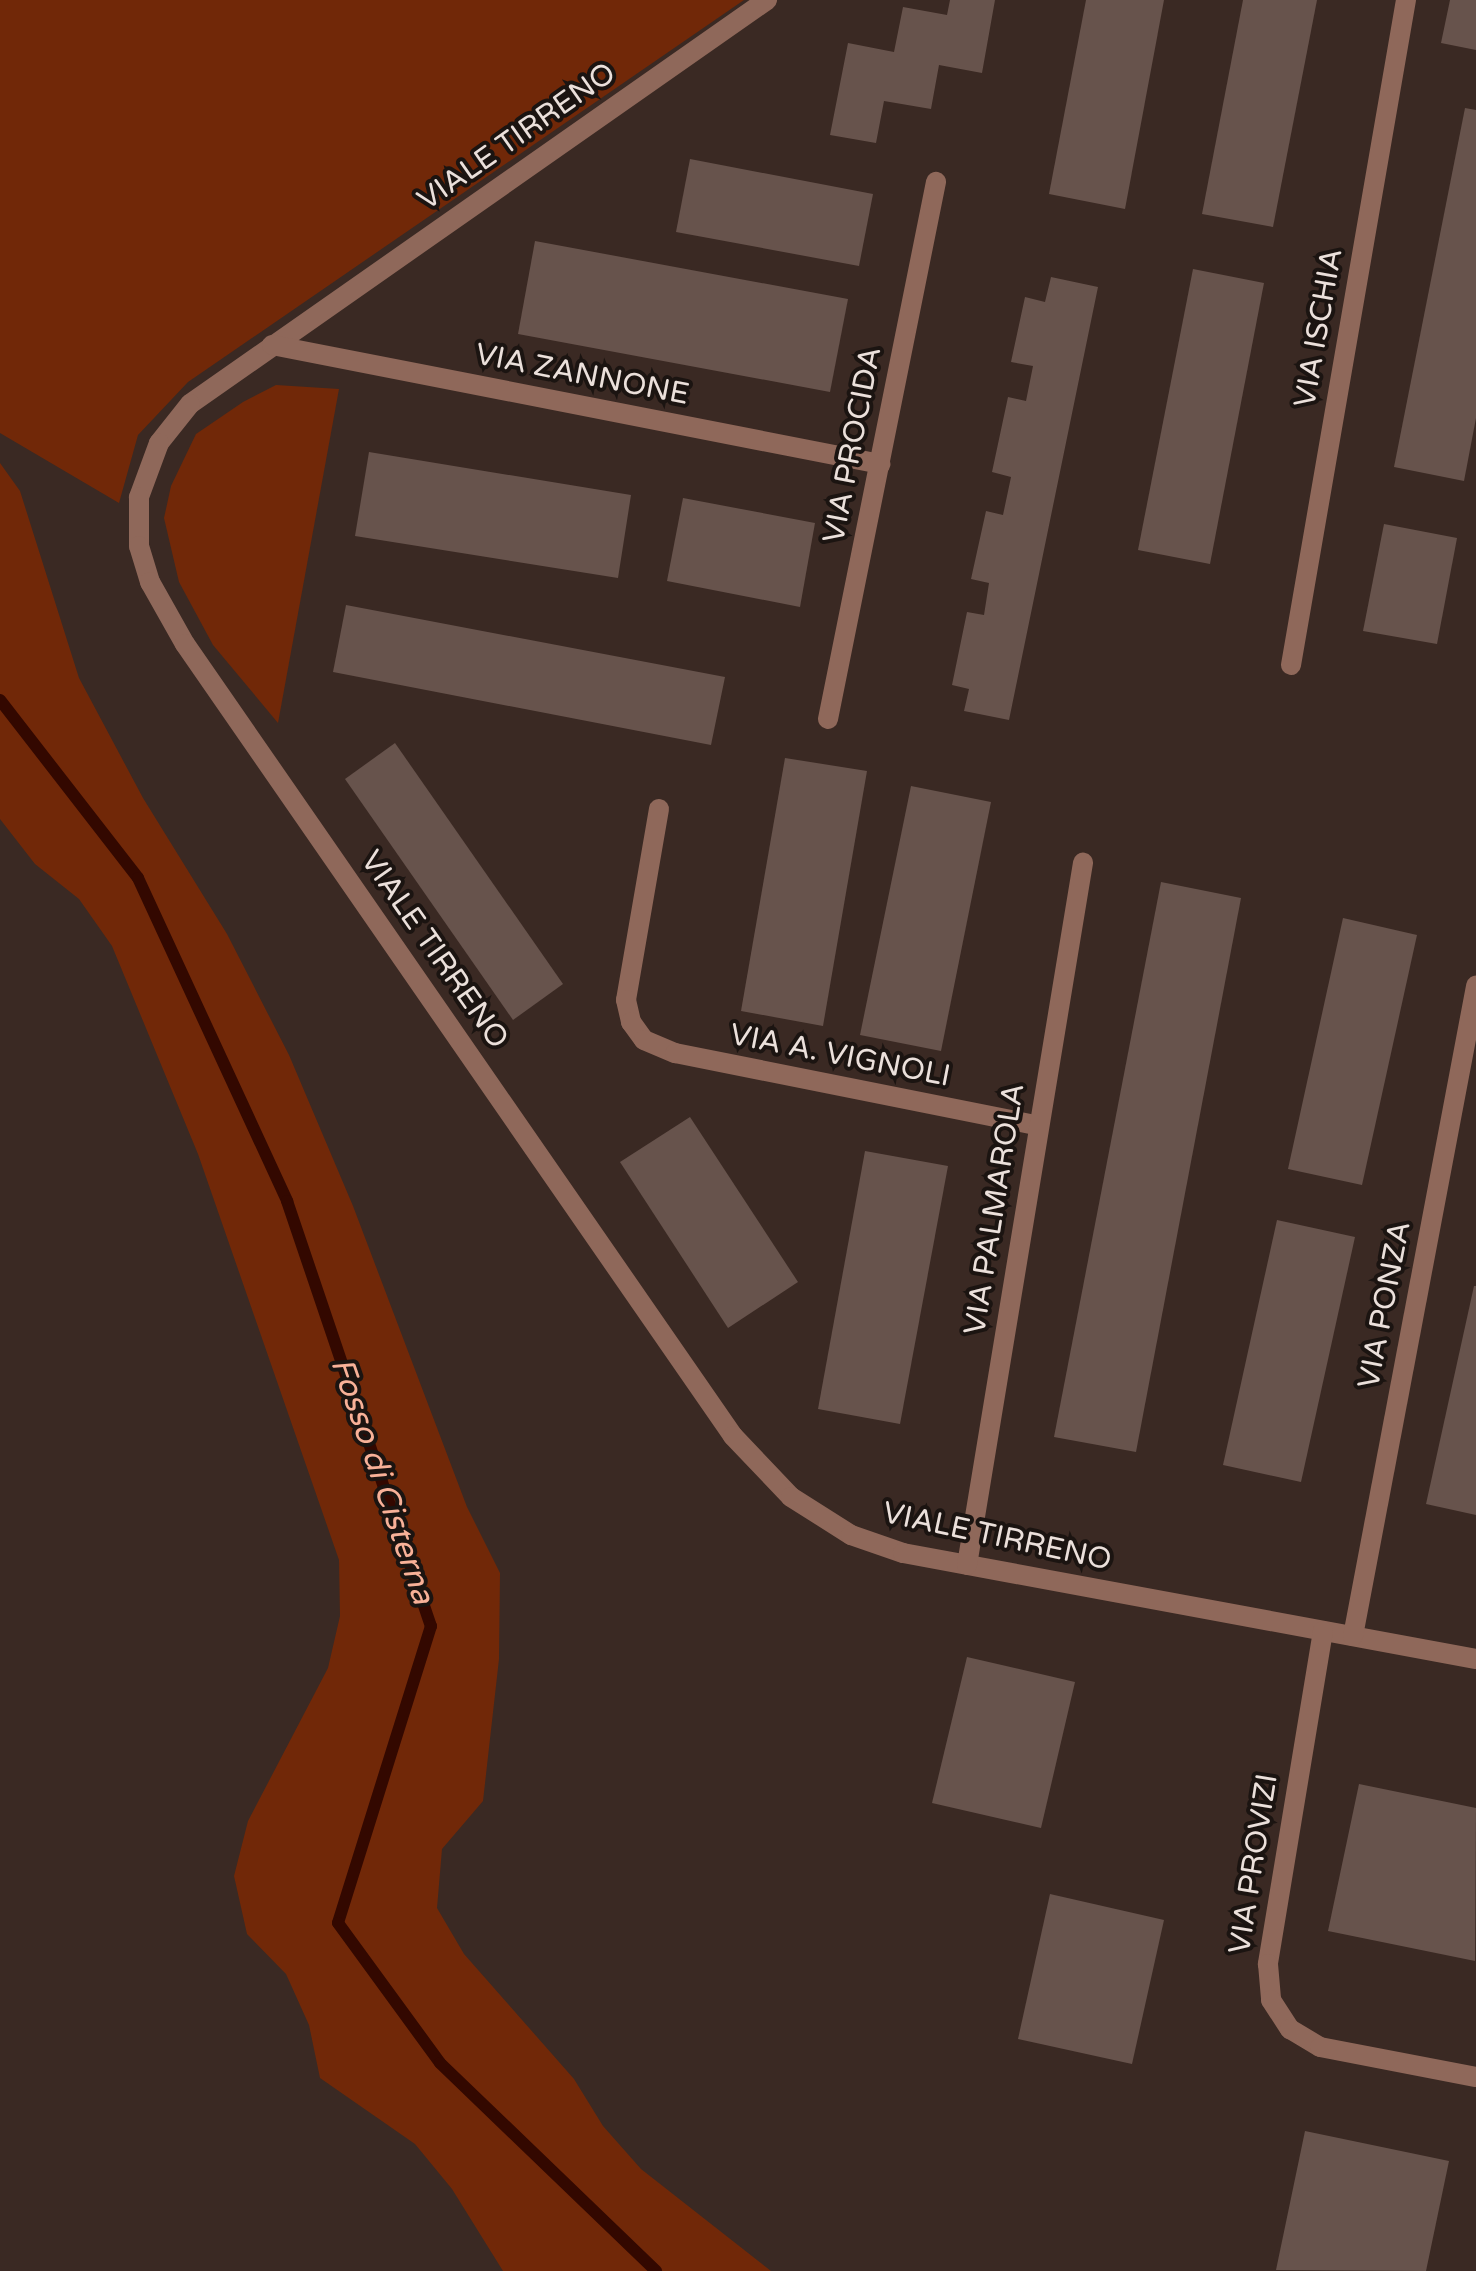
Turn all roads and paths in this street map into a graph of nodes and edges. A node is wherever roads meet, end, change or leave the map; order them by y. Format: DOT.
graph roads {
  1 [pos="767,0"];
  2 [pos="1406,0"];
  3 [pos="936,182"];
  4 [pos="272,345"];
  5 [pos="880,464"];
  6 [pos="1291,665"];
  7 [pos="828,720"];
  8 [pos="658,809"];
  9 [pos="1083,863"];
  10 [pos="1476,986"];
  11 [pos="1039,1126"];
  12 [pos="967,1565"];
  13 [pos="1323,1631"];
  14 [pos="1353,1636"];
  15 [pos="1476,1659"];
  16 [pos="1476,2076"];
  1 -- 4 [label="street, VIALE TIRRENO"];
  2 -- 6 [label="street, VIA ISCHIA"];
  3 -- 5 [label="street, VIA PROCIDA"];
  4 -- 5 [label="street, VIA ZANNONE"];
  4 -- 12 [label="street, VIALE TIRRENO"];
  5 -- 7 [label="street, VIA PROCIDA"];
  8 -- 11 [label="street, VIA A. VIGNOLI"];
  9 -- 11 [label="street, VIA PALMAROLA"];
  10 -- 14 [label="street, VIA PONZA"];
  11 -- 12 [label="street, VIA PALMAROLA"];
  12 -- 13 [label="street, VIALE TIRRENO"];
  13 -- 14 [label="street, VIALE TIRRENO"];
  13 -- 16 [label="street, VIA PROVIZI"];
  14 -- 15 [label="street, VIALE TIRRENO"];
}
